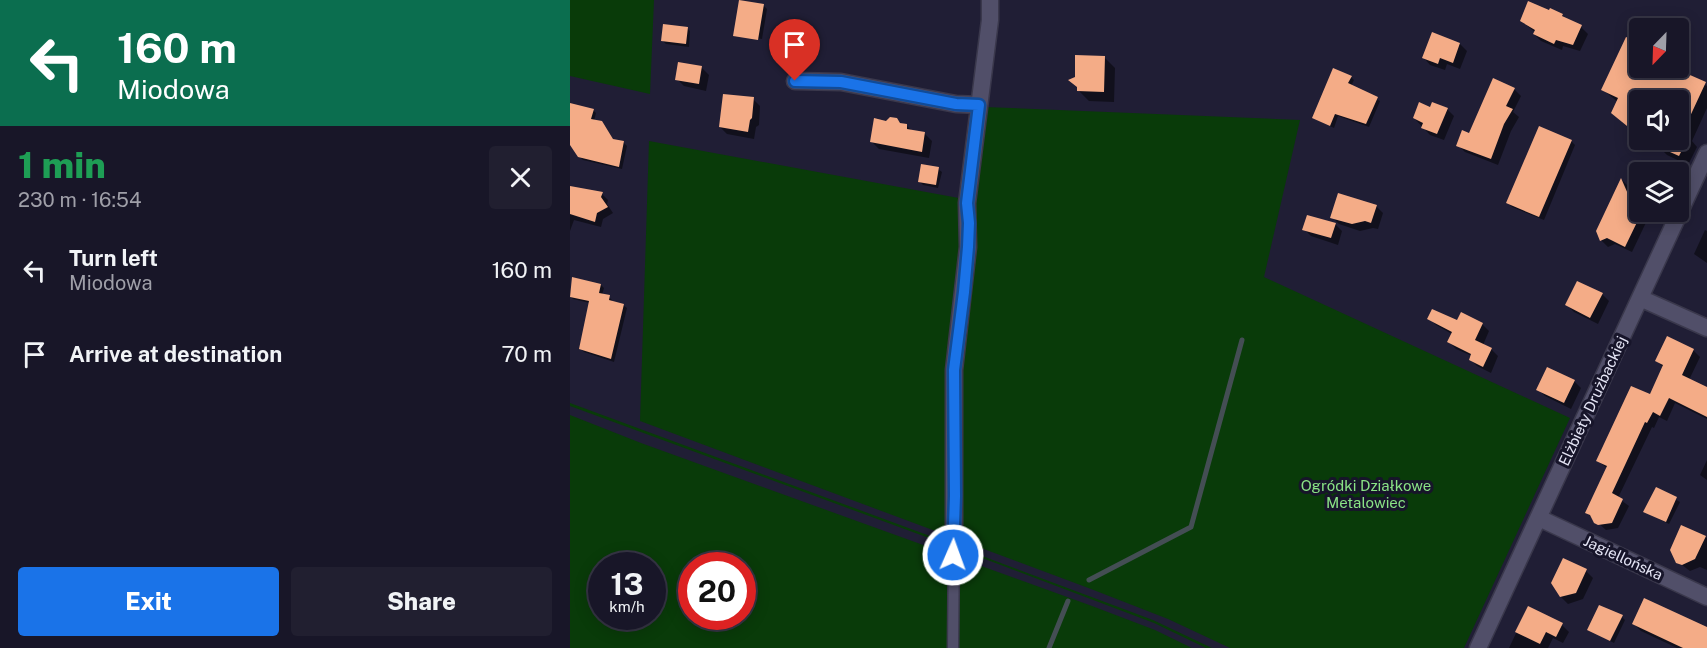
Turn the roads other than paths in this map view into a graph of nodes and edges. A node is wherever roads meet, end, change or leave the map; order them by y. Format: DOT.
graph roads {
  1 [pos="990,0"];
  2 [pos="795,81"];
  3 [pos="979,105"];
  4 [pos="1707,153"];
  5 [pos="1640,298"];
  6 [pos="1707,328"];
  7 [pos="1539,518"];
  8 [pos="954,541"];
  9 [pos="1707,597"];
  10 [pos="953,648"];
  11 [pos="1478,648"];
  1 -- 3 [label="street"];
  2 -- 3 [label="street"];
  3 -- 8 [label="street"];
  4 -- 5 [label="street, Elżbiety Drużbackiej"];
  5 -- 6 [label="street"];
  5 -- 7 [label="street, Elżbiety Drużbackiej"];
  7 -- 9 [label="street, Jagiellońska"];
  7 -- 11 [label="street, Elżbiety Drużbackiej"];
  8 -- 10 [label="lane"];
}
